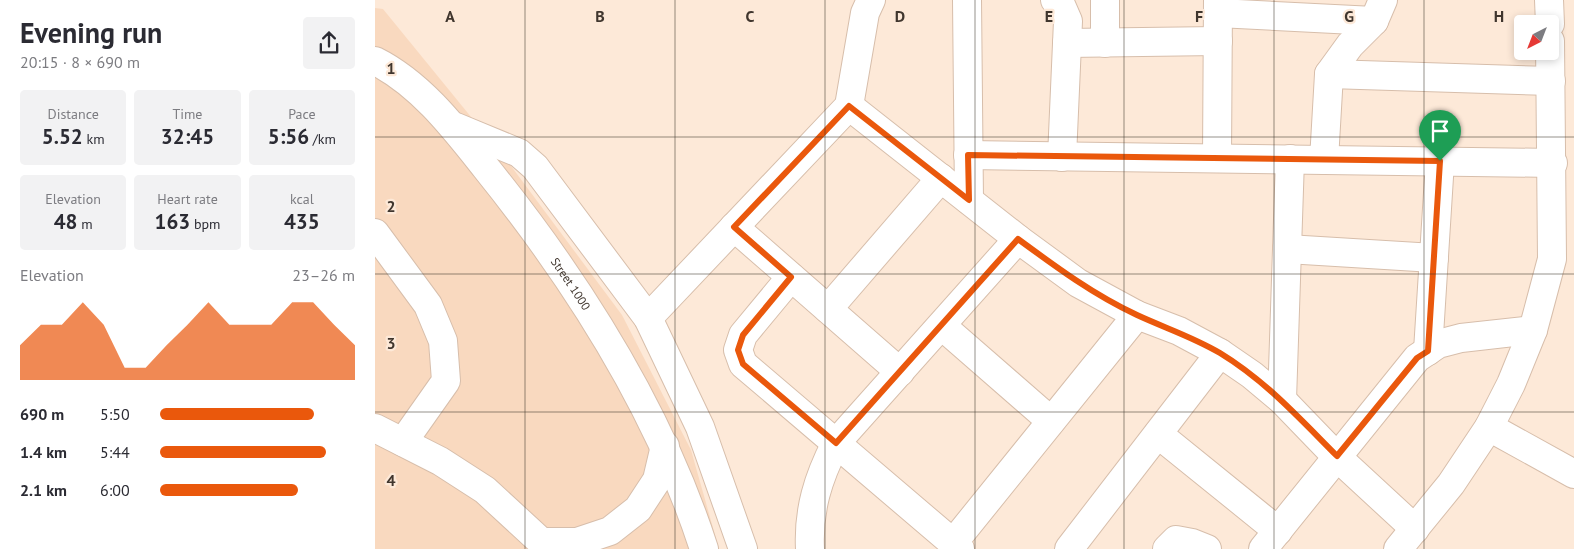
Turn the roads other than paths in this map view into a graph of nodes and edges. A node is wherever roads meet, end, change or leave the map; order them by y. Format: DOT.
graph roads {
  1 [pos="871,0"];
  2 [pos="967,0"];
  3 [pos="1055,0"];
  4 [pos="1105,0"];
  5 [pos="1549,0"];
  6 [pos="1218,7"];
  7 [pos="1379,11"];
  8 [pos="1550,15"];
  9 [pos="1218,41"];
  10 [pos="1067,43"];
  11 [pos="1105,43"];
  12 [pos="1550,60"];
  13 [pos="375,61"];
  14 [pos="1329,74"];
  15 [pos="1551,81"];
  16 [pos="849,106"];
  17 [pos="453,126"];
  18 [pos="968,155"];
  19 [pos="1062,157"];
  20 [pos="1217,158"];
  21 [pos="1290,159"];
  22 [pos="1324,160"];
  23 [pos="1440,161"];
  24 [pos="1553,163"];
  25 [pos="941,178"];
  26 [pos="969,200"];
  27 [pos="734,227"];
  28 [pos="375,233"];
  29 [pos="1018,239"];
  30 [pos="1287,249"];
  31 [pos="1434,258"];
  32 [pos="791,277"];
  33 [pos="828,309"];
  34 [pos="1137,315"];
  35 [pos="648,318"];
  36 [pos="942,326"];
  37 [pos="1533,330"];
  38 [pos="1428,351"];
  39 [pos="1220,353"];
  40 [pos="900,372"];
  41 [pos="1282,400"];
  42 [pos="1051,421"];
  43 [pos="1489,427"];
  44 [pos="375,428"];
  45 [pos="1158,434"];
  46 [pos="403,442"];
  47 [pos="836,443"];
  48 [pos="665,446"];
  49 [pos="1337,456"];
  50 [pos="1574,474"];
  51 [pos="1407,539"];
  52 [pos="1270,540"];
  53 [pos="546,545"];
  54 [pos="957,546"];
  55 [pos="704,549"];
  56 [pos="743,549"];
  57 [pos="810,549"];
  58 [pos="1069,549"];
  59 [pos="1167,549"];
  60 [pos="1207,549"];
  1 -- 16 [label="street"];
  2 -- 18 [label="street"];
  3 -- 10 [label="street"];
  4 -- 11 [label="street"];
  5 -- 8 [label="street"];
  6 -- 7 [label="street"];
  6 -- 9 [label="street"];
  7 -- 14 [label="street"];
  9 -- 11 [label="street"];
  9 -- 20 [label="street"];
  10 -- 11 [label="street"];
  10 -- 19 [label="street"];
  12 -- 15 [label="street"];
  13 -- 17 [label="street, Street 1000"];
  14 -- 15 [label="street"];
  14 -- 22 [label="street"];
  15 -- 24 [label="street"];
  16 -- 25 [label="street"];
  16 -- 27 [label="street"];
  17 -- 35 [label="street"];
  17 -- 48 [label="street, Street 1000"];
  18 -- 19 [label="street"];
  18 -- 26 [label="street"];
  19 -- 20 [label="street"];
  20 -- 21 [label="street"];
  21 -- 22 [label="street"];
  21 -- 30 [label="street"];
  22 -- 23 [label="street"];
  23 -- 24 [label="street"];
  23 -- 31 [label="street"];
  24 -- 37 [label="street"];
  25 -- 26 [label="street"];
  25 -- 33 [label="street"];
  26 -- 29 [label="street"];
  27 -- 32 [label="street"];
  27 -- 35 [label="street"];
  28 -- 46 [label="street"];
  29 -- 34 [label="street"];
  29 -- 36 [label="street"];
  30 -- 31 [label="street"];
  30 -- 41 [label="street"];
  31 -- 38 [label="street"];
  32 -- 33 [label="street"];
  32 -- 47 [label="street"];
  33 -- 40 [label="street"];
  34 -- 39 [label="street"];
  34 -- 42 [label="street"];
  35 -- 56 [label="street"];
  36 -- 40 [label="street"];
  36 -- 42 [label="street"];
  37 -- 38 [label="street"];
  37 -- 43 [label="street"];
  38 -- 49 [label="street"];
  39 -- 41 [label="street"];
  39 -- 45 [label="street"];
  40 -- 47 [label="street"];
  41 -- 49 [label="street"];
  42 -- 54 [label="street"];
  43 -- 50 [label="street"];
  43 -- 51 [label="street"];
  44 -- 46 [label="street"];
  45 -- 52 [label="street"];
  45 -- 58 [label="street"];
  46 -- 53 [label="street"];
  47 -- 54 [label="street"];
  47 -- 57 [label="street"];
  48 -- 53 [label="street"];
  48 -- 55 [label="street, Street 1000"];
  49 -- 51 [label="street"];
  49 -- 52 [label="street"];
  59 -- 60 [label="street"];
}
